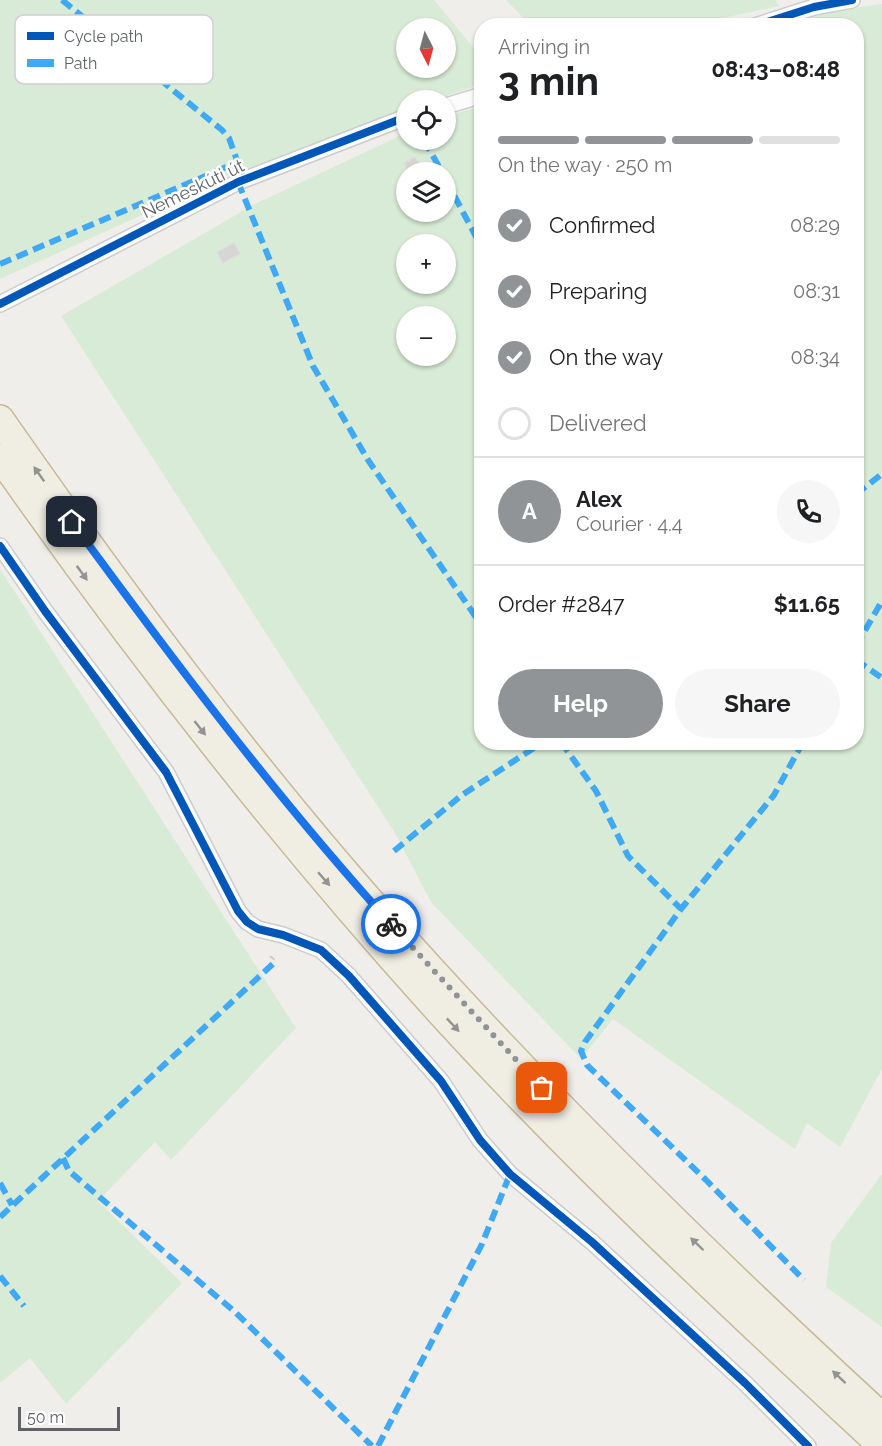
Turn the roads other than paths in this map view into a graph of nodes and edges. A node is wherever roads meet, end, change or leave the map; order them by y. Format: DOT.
graph roads {
  1 [pos="852,0"];
  2 [pos="779,18"];
  3 [pos="474,97"];
  4 [pos="456,103"];
  5 [pos="396,121"];
  6 [pos="0,304"];
  7 [pos="0,419"];
  8 [pos="0,456"];
  9 [pos="0,546"];
  10 [pos="882,1417"];
  11 [pos="808,1446"];
  12 [pos="882,1446"];
  1 -- 2 [label="street"];
  3 -- 4 [label="street"];
  5 -- 6 [label="street, Nemeskúti út"];
  10 -- 7 [label="highway, one-way"];
  8 -- 12 [label="highway, one-way"];
  9 -- 11 [label="street"];
}
